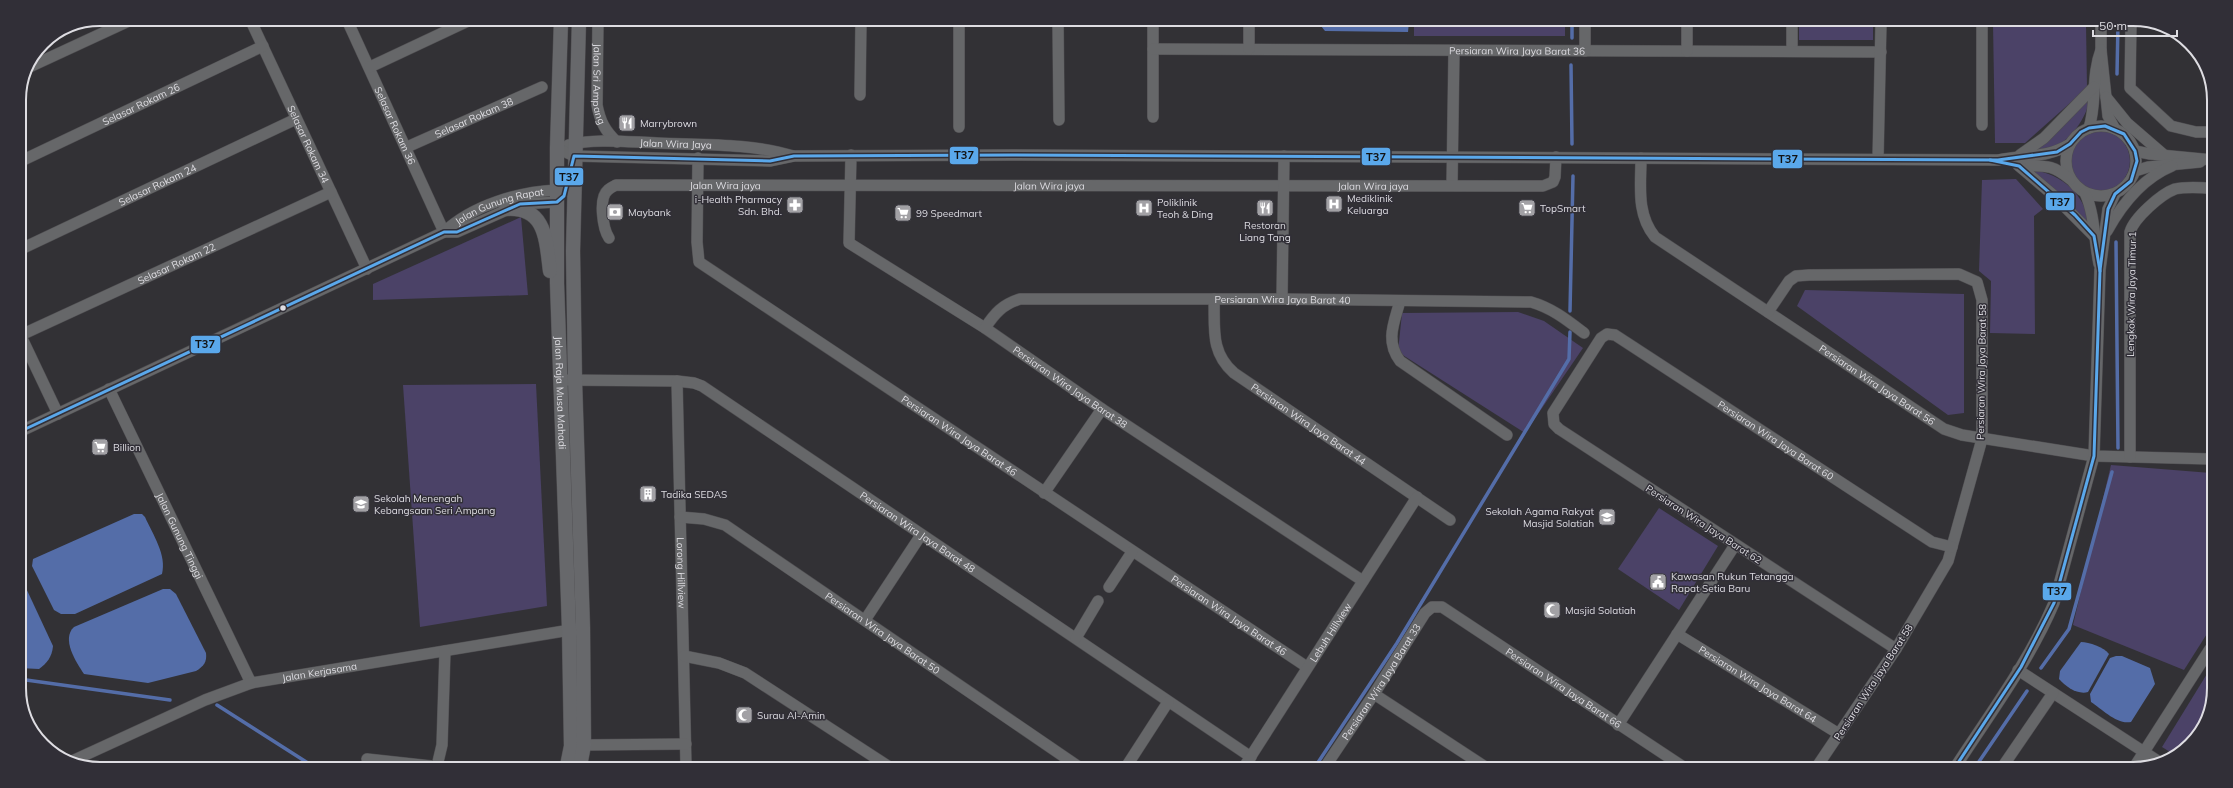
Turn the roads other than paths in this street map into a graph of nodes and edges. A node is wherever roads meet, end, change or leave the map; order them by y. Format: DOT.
graph roads {
  1 [pos="118,26"];
  2 [pos="253,26"];
  3 [pos="350,26"];
  4 [pos="457,26"];
  5 [pos="561,26"];
  6 [pos="579,26"];
  7 [pos="598,26"];
  8 [pos="861,26"];
  9 [pos="959,26"];
  10 [pos="1058,26"];
  11 [pos="1153,26"];
  12 [pos="1249,26"];
  13 [pos="1585,26"];
  14 [pos="1687,26"];
  15 [pos="1792,26"];
  16 [pos="1881,26"];
  17 [pos="1982,26"];
  18 [pos="2101,26"];
  19 [pos="2131,26"];
  20 [pos="263,46"];
  21 [pos="1153,49"];
  22 [pos="1249,49"];
  23 [pos="1454,50"];
  24 [pos="2101,50"];
  25 [pos="1585,51"];
  26 [pos="1687,51"];
  27 [pos="1792,52"];
  28 [pos="1881,52"];
  29 [pos="35,64"];
  30 [pos="370,66"];
  31 [pos="542,87"];
  32 [pos="2094,87"];
  33 [pos="860,95"];
  34 [pos="2106,96"];
  35 [pos="1153,117"];
  36 [pos="296,119"];
  37 [pos="1059,120"];
  38 [pos="1982,126"];
  39 [pos="958,127"];
  40 [pos="2089,128"];
  41 [pos="2115,129"];
  42 [pos="2207,132"];
  43 [pos="617,142"];
  44 [pos="2070,144"];
  45 [pos="406,147"];
  46 [pos="557,148"];
  47 [pos="575,150"];
  48 [pos="2135,151"];
  49 [pos="2164,155"];
  50 [pos="794,156"];
  51 [pos="851,156"];
  52 [pos="1284,156"];
  53 [pos="1452,157"];
  54 [pos="1556,157"];
  55 [pos="698,158"];
  56 [pos="1641,158"];
  57 [pos="26,159"];
  58 [pos="1878,159"];
  59 [pos="2019,160"];
  60 [pos="2207,160"];
  61 [pos="2207,160"];
  62 [pos="2172,166"];
  63 [pos="2135,171"];
  64 [pos="2070,179"];
  65 [pos="697,184"];
  66 [pos="850,184"];
  67 [pos="1452,185"];
  68 [pos="1284,186"];
  69 [pos="2207,188"];
  70 [pos="331,192"];
  71 [pos="2085,193"];
  72 [pos="2115,194"];
  73 [pos="559,196"];
  74 [pos="506,208"];
  75 [pos="574,212"];
  76 [pos="444,232"];
  77 [pos="2106,234"];
  78 [pos="2094,236"];
  79 [pos="609,238"];
  80 [pos="26,247"];
  81 [pos="366,269"];
  82 [pos="2100,270"];
  83 [pos="557,283"];
  84 [pos="1214,299"];
  85 [pos="1282,299"];
  86 [pos="1400,301"];
  87 [pos="1768,312"];
  88 [pos="985,328"];
  89 [pos="26,330"];
  90 [pos="1584,334"];
  91 [pos="26,346"];
  92 [pos="568,380"];
  93 [pos="677,381"];
  94 [pos="109,390"];
  95 [pos="1102,409"];
  96 [pos="58,414"];
  97 [pos="1554,424"];
  98 [pos="26,429"];
  99 [pos="1507,435"];
  100 [pos="1982,439"];
  101 [pos="2094,456"];
  102 [pos="2130,457"];
  103 [pos="2207,459"];
  104 [pos="1044,493"];
  105 [pos="1417,497"];
  106 [pos="680,517"];
  107 [pos="1450,520"];
  108 [pos="921,535"];
  109 [pos="1734,545"];
  110 [pos="1952,547"];
  111 [pos="1132,552"];
  112 [pos="1363,581"];
  113 [pos="1109,587"];
  114 [pos="1098,601"];
  115 [pos="1442,607"];
  116 [pos="865,620"];
  117 [pos="584,628"];
  118 [pos="569,629"];
  119 [pos="1677,634"];
  120 [pos="1076,638"];
  121 [pos="1896,649"];
  122 [pos="445,651"];
  123 [pos="2207,654"];
  124 [pos="684,656"];
  125 [pos="1307,667"];
  126 [pos="2018,670"];
  127 [pos="251,683"];
  128 [pos="2053,693"];
  129 [pos="1374,694"];
  130 [pos="1168,702"];
  131 [pos="1618,725"];
  132 [pos="1838,734"];
  133 [pos="686,744"];
  134 [pos="584,745"];
  135 [pos="2144,752"];
  136 [pos="1251,757"];
  137 [pos="78,759"];
  138 [pos="367,759"];
  139 [pos="2155,759"];
  140 [pos="394,762"];
  141 [pos="438,762"];
  142 [pos="568,762"];
  143 [pos="581,762"];
  144 [pos="686,762"];
  145 [pos="882,762"];
  146 [pos="1072,762"];
  147 [pos="1129,762"];
  148 [pos="1248,762"];
  149 [pos="1328,762"];
  150 [pos="1478,762"];
  151 [pos="1676,762"];
  152 [pos="1820,762"];
  153 [pos="1959,762"];
  154 [pos="2006,762"];
  155 [pos="2138,762"];
  1 -- 29 [label="street"];
  2 -- 20 [label="street, Selasar Rokam 34"];
  3 -- 30 [label="street, Selasar Rokam 36"];
  4 -- 30 [label="street"];
  5 -- 46 [label="main road, Jalan Raja Musa Mahadi"];
  6 -- 47 [label="main road, Jalan Raja Musa Mahadi"];
  7 -- 43 [label="street, Jalan Sri Ampang"];
  8 -- 33 [label="street"];
  9 -- 39 [label="street"];
  10 -- 37 [label="street"];
  11 -- 21 [label="street"];
  12 -- 22 [label="street"];
  13 -- 25 [label="street"];
  14 -- 26 [label="street"];
  15 -- 27 [label="street"];
  16 -- 28 [label="street"];
  17 -- 38 [label="street"];
  18 -- 24 [label="street"];
  19 -- 42 [label="street"];
  20 -- 36 [label="street, Selasar Rokam 34"];
  20 -- 57 [label="street, Selasar Rokam 26"];
  21 -- 22 [label="street, Persiaran Wira Jaya Barat 36"];
  21 -- 35 [label="street"];
  22 -- 23 [label="street, Persiaran Wira Jaya Barat 36"];
  23 -- 25 [label="street, Persiaran Wira Jaya Barat 36"];
  23 -- 53 [label="street"];
  24 -- 32 [label="street"];
  24 -- 34 [label="street"];
  25 -- 26 [label="street, Persiaran Wira Jaya Barat 36"];
  26 -- 27 [label="street, Persiaran Wira Jaya Barat 36"];
  27 -- 28 [label="street, Persiaran Wira Jaya Barat 36"];
  28 -- 58 [label="street"];
  30 -- 45 [label="street, Selasar Rokam 36"];
  31 -- 45 [label="street, Selasar Rokam 38"];
  32 -- 40 [label="street"];
  32 -- 59 [label="street"];
  34 -- 41 [label="street"];
  34 -- 49 [label="street"];
  36 -- 70 [label="street, Selasar Rokam 34"];
  36 -- 80 [label="street, Selasar Rokam 24"];
  40 -- 41 [label="street"];
  40 -- 44 [label="street"];
  41 -- 48 [label="street"];
  43 -- 47 [label="street, Jalan Wira Jaya"];
  43 -- 50 [label="street, Jalan Wira Jaya"];
  44 -- 59 [label="street, Jalan Wira Jaya"];
  44 -- 64 [label="street"];
  45 -- 76 [label="street, Selasar Rokam 36"];
  46 -- 47 [label="street, Jalan Wira Jaya"];
  46 -- 73 [label="main road, Jalan Raja Musa Mahadi"];
  47 -- 55 [label="street, Jalan Wira Jaya"];
  47 -- 73 [label="main road"];
  47 -- 75 [label="main road, Jalan Raja Musa Mahadi"];
  48 -- 49 [label="street"];
  48 -- 63 [label="street"];
  49 -- 60 [label="street"];
  50 -- 51 [label="street, Jalan Wira Jaya"];
  50 -- 55 [label="street, Jalan Wira Jaya"];
  51 -- 52 [label="street, Jalan Wira Jaya"];
  51 -- 66 [label="street, Persiaran Wira Jaya Barat 38"];
  52 -- 53 [label="street, Jalan Wira Jaya"];
  52 -- 68 [label="street"];
  53 -- 54 [label="street, Jalan Wira Jaya"];
  53 -- 67 [label="street"];
  54 -- 56 [label="street, Jalan Wira Jaya"];
  54 -- 67 [label="street, Jalan Wira jaya"];
  55 -- 65 [label="street, Persiaran Wira Jaya Barat 46"];
  56 -- 58 [label="street, Jalan Wira Jaya"];
  56 -- 87 [label="street, Persiaran Wira Jaya Barat 56"];
  58 -- 59 [label="street, Jalan Wira Jaya"];
  59 -- 64 [label="street, Jalan Wira Jaya"];
  59 -- 78 [label="street"];
  61 -- 62 [label="street"];
  62 -- 63 [label="street"];
  62 -- 77 [label="street"];
  63 -- 72 [label="street"];
  64 -- 71 [label="street"];
  65 -- 66 [label="street, Jalan Wira jaya"];
  65 -- 79 [label="street, Jalan Wira jaya"];
  65 -- 104 [label="street, Persiaran Wira Jaya Barat 46"];
  66 -- 68 [label="street, Jalan Wira jaya"];
  66 -- 88 [label="street, Persiaran Wira Jaya Barat 38"];
  67 -- 68 [label="street, Jalan Wira jaya"];
  68 -- 85 [label="street"];
  69 -- 102 [label="street, Lengkok Wira Jaya Timur 1"];
  70 -- 81 [label="street, Selasar Rokam 34"];
  70 -- 89 [label="street, Selasar Rokam 22"];
  71 -- 72 [label="street"];
  71 -- 78 [label="street"];
  72 -- 77 [label="street"];
  73 -- 74 [label="street, Jalan Gunung Rapat"];
  73 -- 75 [label="main road"];
  73 -- 76 [label="street, Jalan Gunung Rapat"];
  73 -- 83 [label="main road, Jalan Raja Musa Mahadi"];
  74 -- 76 [label="street, Jalan Gunung Rapat"];
  74 -- 83 [label="main road"];
  75 -- 92 [label="main road, Jalan Raja Musa Mahadi"];
  76 -- 81 [label="street, Jalan Gunung Rapat"];
  77 -- 82 [label="street"];
  78 -- 82 [label="street"];
  81 -- 94 [label="street, Jalan Gunung Rapat"];
  82 -- 101 [label="street"];
  83 -- 92 [label="main road, Jalan Raja Musa Mahadi"];
  84 -- 85 [label="street, Persiaran Wira Jaya Barat 40"];
  84 -- 88 [label="street, Persiaran Wira Jaya Barat 40"];
  84 -- 105 [label="street, Persiaran Wira Jaya Barat 44"];
  85 -- 86 [label="street, Persiaran Wira Jaya Barat 40"];
  86 -- 90 [label="street, Persiaran Wira Jaya Barat 40"];
  86 -- 99 [label="street"];
  87 -- 100 [label="street, Persiaran Wira Jaya Barat 56"];
  87 -- 100 [label="street, Persiaran Wira Jaya Barat 58"];
  88 -- 95 [label="street, Persiaran Wira Jaya Barat 38"];
  91 -- 96 [label="street"];
  92 -- 93 [label="street, Persiaran Wira Jaya Barat 48"];
  92 -- 117 [label="main road, Jalan Raja Musa Mahadi"];
  92 -- 118 [label="main road, Jalan Raja Musa Mahadi"];
  93 -- 106 [label="street, Lorong Hillview"];
  93 -- 108 [label="street, Persiaran Wira Jaya Barat 48"];
  94 -- 96 [label="street, Jalan Gunung Rapat"];
  94 -- 127 [label="street, Jalan Gunung Tinggi"];
  95 -- 104 [label="street"];
  95 -- 112 [label="street, Persiaran Wira Jaya Barat 38"];
  96 -- 98 [label="street, Jalan Gunung Rapat"];
  97 -- 109 [label="street, Persiaran Wira Jaya Barat 62"];
  97 -- 110 [label="street, Persiaran Wira Jaya Barat 60"];
  100 -- 101 [label="street, Persiaran Wira Jaya Barat 56"];
  100 -- 110 [label="street, Persiaran Wira Jaya Barat 58"];
  101 -- 102 [label="street, Persiaran Wira Jaya Barat 56"];
  101 -- 126 [label="street"];
  102 -- 103 [label="street, Persiaran Wira Jaya Barat 56"];
  104 -- 111 [label="street, Persiaran Wira Jaya Barat 46"];
  105 -- 107 [label="street, Persiaran Wira Jaya Barat 44"];
  105 -- 112 [label="street, Lebuh Hillview"];
  106 -- 116 [label="street, Persiaran Wira Jaya Barat 50"];
  106 -- 124 [label="street, Lorong Hillview"];
  108 -- 116 [label="street"];
  108 -- 120 [label="street, Persiaran Wira Jaya Barat 48"];
  109 -- 119 [label="street"];
  109 -- 121 [label="street, Persiaran Wira Jaya Barat 62"];
  110 -- 121 [label="street, Persiaran Wira Jaya Barat 58"];
  111 -- 113 [label="street"];
  111 -- 125 [label="street, Persiaran Wira Jaya Barat 46"];
  112 -- 125 [label="street, Lebuh Hillview"];
  114 -- 120 [label="street"];
  115 -- 129 [label="street, Persiaran Wira Jaya Barat 33"];
  115 -- 131 [label="street, Persiaran Wira Jaya Barat 66"];
  116 -- 146 [label="street, Persiaran Wira Jaya Barat 50"];
  117 -- 118 [label="street, Jalan Kerjasama"];
  117 -- 134 [label="main road, Jalan Raja Musa Mahadi"];
  118 -- 122 [label="street, Jalan Kerjasama"];
  118 -- 142 [label="main road, Jalan Raja Musa Mahadi"];
  119 -- 131 [label="street"];
  119 -- 132 [label="street, Persiaran Wira Jaya Barat 64"];
  120 -- 130 [label="street, Persiaran Wira Jaya Barat 48"];
  121 -- 132 [label="street, Persiaran Wira Jaya Barat 58"];
  122 -- 127 [label="street, Jalan Kerjasama"];
  122 -- 141 [label="street"];
  123 -- 135 [label="street"];
  124 -- 133 [label="street, Lorong Hillview"];
  124 -- 145 [label="street"];
  125 -- 136 [label="street, Lebuh Hillview"];
  126 -- 128 [label="street"];
  126 -- 153 [label="street"];
  127 -- 137 [label="street, Jalan Kerjasama"];
  128 -- 135 [label="street"];
  128 -- 154 [label="street"];
  129 -- 149 [label="street, Persiaran Wira Jaya Barat 33"];
  129 -- 150 [label="street"];
  130 -- 136 [label="street, Persiaran Wira Jaya Barat 48"];
  130 -- 147 [label="street"];
  131 -- 151 [label="street, Persiaran Wira Jaya Barat 66"];
  132 -- 152 [label="street, Persiaran Wira Jaya Barat 58"];
  133 -- 134 [label="street"];
  133 -- 144 [label="street, Lorong Hillview"];
  134 -- 143 [label="main road, Jalan Raja Musa Mahadi"];
  135 -- 139 [label="street"];
  135 -- 155 [label="street"];
  136 -- 148 [label="street, Lebuh Hillview"];
  138 -- 140 [label="street"];
}
